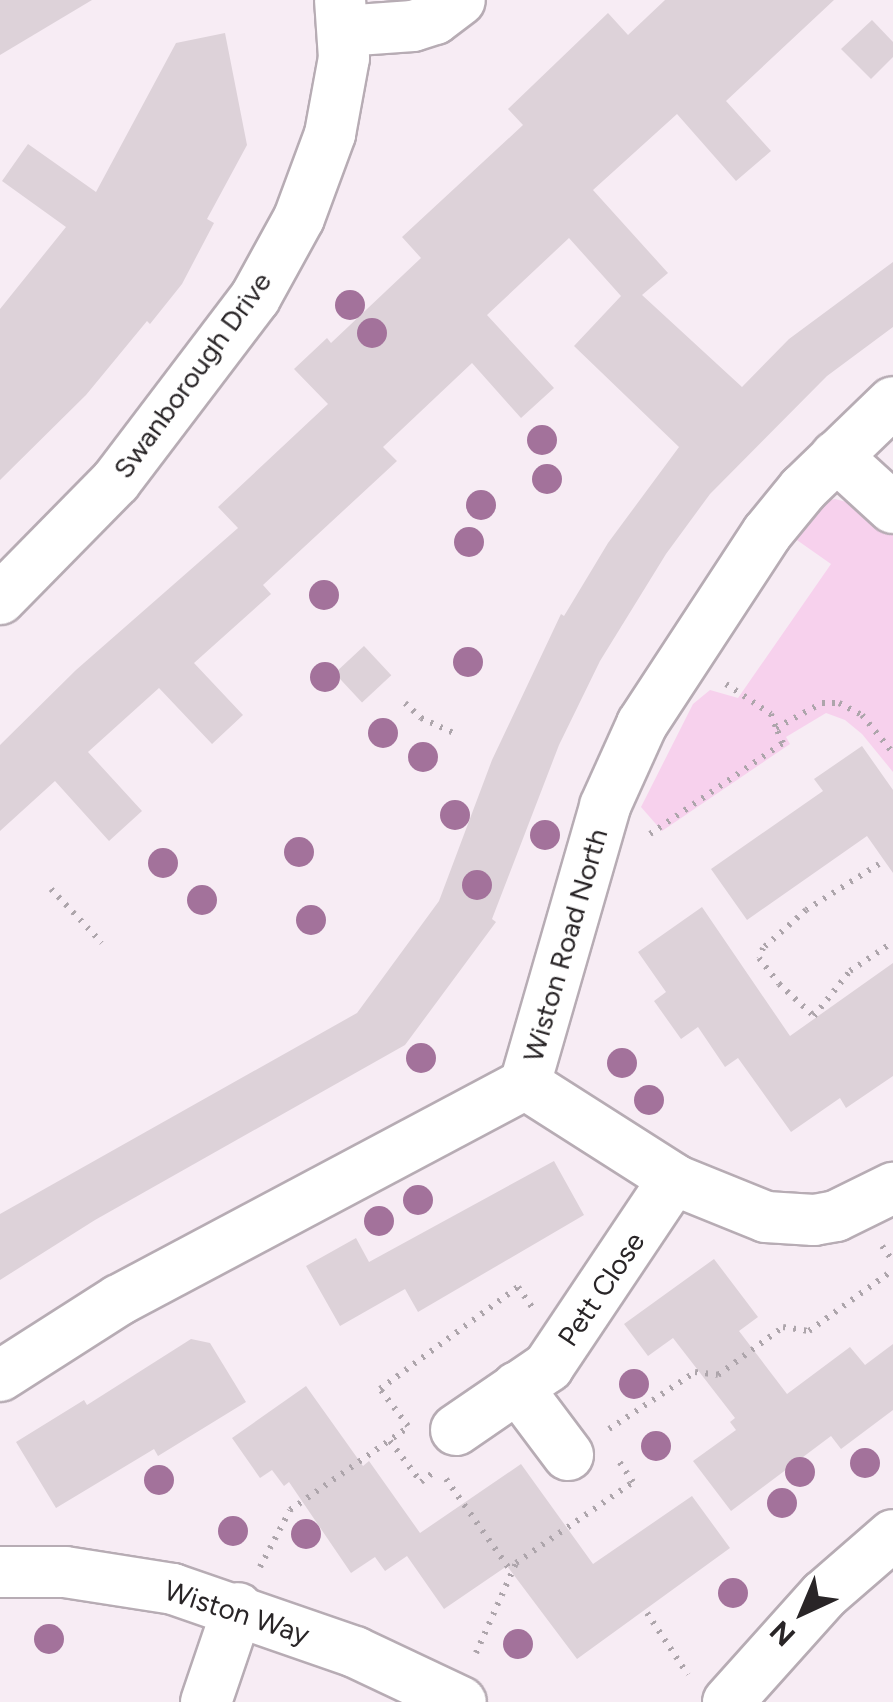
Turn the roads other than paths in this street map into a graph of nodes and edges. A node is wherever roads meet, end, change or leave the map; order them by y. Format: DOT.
graph roads {
  1 [pos="460,0"];
  2 [pos="341,16"];
  3 [pos="893,402"];
  4 [pos="836,456"];
  5 [pos="893,508"];
  6 [pos="0,598"];
  7 [pos="525,1084"];
  8 [pos="674,1179"];
  9 [pos="893,1188"];
  10 [pos="0,1376"];
  11 [pos="517,1387"];
  12 [pos="432,1428"];
  13 [pos="584,1444"];
  14 [pos="893,1536"];
  15 [pos="0,1572"];
  16 [pos="238,1608"];
  17 [pos="206,1702"];
  18 [pos="462,1702"];
  19 [pos="728,1702"];
  1 -- 2 [label="street"];
  2 -- 6 [label="street, Swanborough Drive"];
  3 -- 4 [label="street, Wiston Road North"];
  4 -- 5 [label="street"];
  4 -- 7 [label="street, Wiston Road North"];
  7 -- 8 [label="street"];
  7 -- 10 [label="street, Wiston Road North"];
  8 -- 9 [label="street"];
  8 -- 11 [label="street, Pett Close"];
  11 -- 12 [label="street, Pett Close"];
  11 -- 13 [label="street"];
  14 -- 19 [label="street"];
  15 -- 16 [label="street, Wiston Way"];
  16 -- 17 [label="street"];
  16 -- 18 [label="street, Wiston Way"];
}
